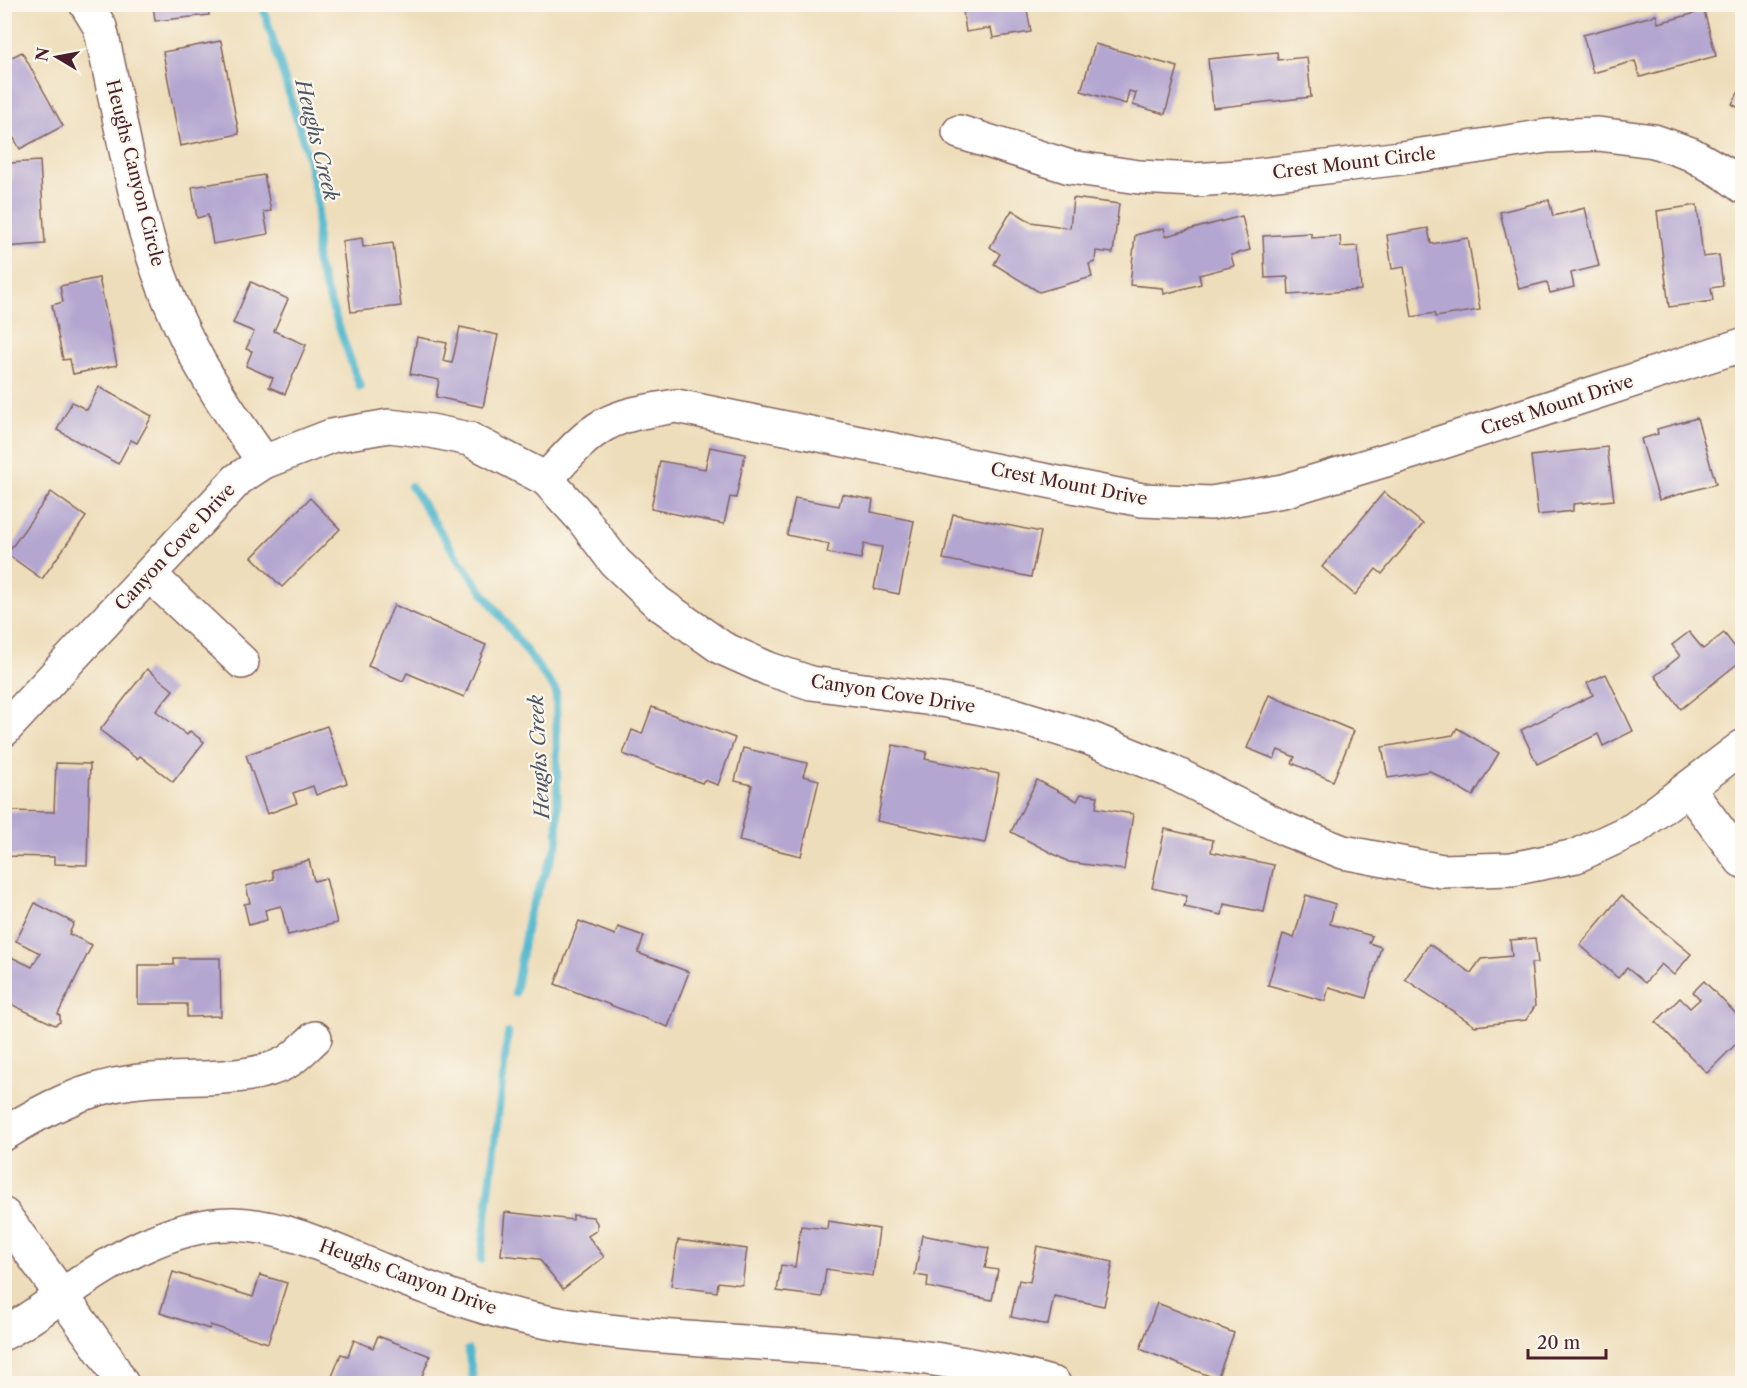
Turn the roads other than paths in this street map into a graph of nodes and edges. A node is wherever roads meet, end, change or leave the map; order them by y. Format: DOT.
graph roads {
  1 [pos="86,4"];
  2 [pos="959,132"];
  3 [pos="1743,186"];
  4 [pos="1743,345"];
  5 [pos="264,462"];
  6 [pos="546,479"];
  7 [pos="150,574"];
  8 [pos="242,662"];
  9 [pos="4,730"];
  10 [pos="1743,747"];
  11 [pos="1688,789"];
  12 [pos="1743,861"];
  13 [pos="315,1038"];
  14 [pos="4,1134"];
  15 [pos="4,1215"];
  16 [pos="61,1296"];
  17 [pos="4,1333"];
  18 [pos="122,1383"];
  19 [pos="1054,1383"];
  1 -- 5 [label="street, Heughs Canyon Circle"];
  2 -- 3 [label="street, Crest Mount Circle"];
  4 -- 6 [label="street, Crest Mount Drive"];
  5 -- 6 [label="street, Canyon Cove Drive"];
  5 -- 7 [label="street, Canyon Cove Drive"];
  6 -- 11 [label="street, Canyon Cove Drive"];
  7 -- 8 [label="street"];
  7 -- 9 [label="street, Canyon Cove Drive"];
  10 -- 11 [label="street, Canyon Cove Drive"];
  11 -- 12 [label="street"];
  13 -- 14 [label="street"];
  15 -- 16 [label="street"];
  16 -- 17 [label="street, Heughs Canyon Drive"];
  16 -- 18 [label="street"];
  16 -- 19 [label="street, Heughs Canyon Drive"];
}
